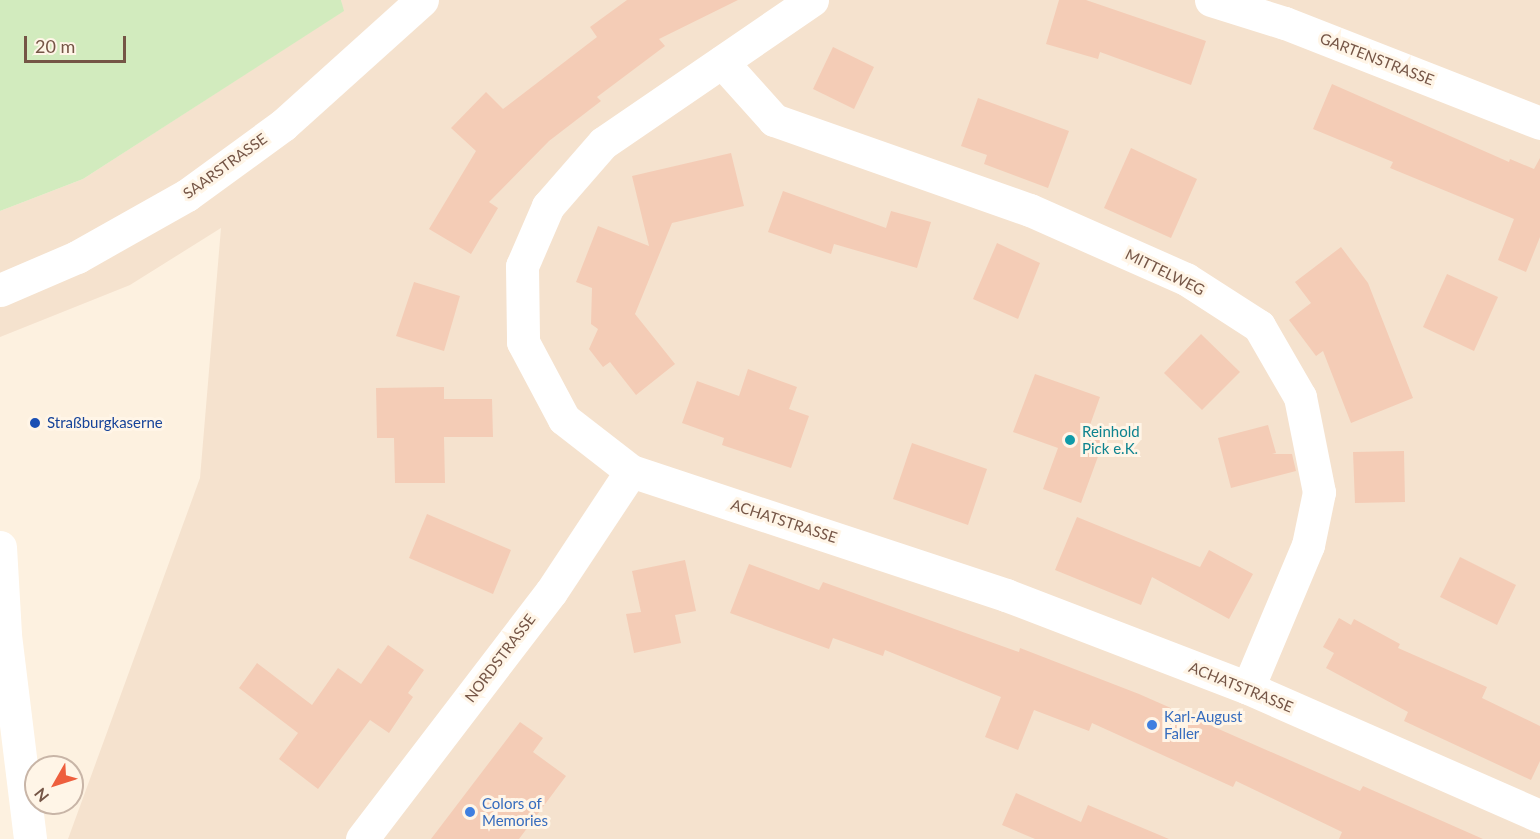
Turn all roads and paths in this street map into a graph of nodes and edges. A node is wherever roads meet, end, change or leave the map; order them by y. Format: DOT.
graph roads {
  1 [pos="422,0"];
  2 [pos="812,0"];
  3 [pos="1211,0"];
  4 [pos="722,62"];
  5 [pos="1540,123"];
  6 [pos="0,290"];
  7 [pos="631,471"];
  8 [pos="0,547"];
  9 [pos="2,631"];
  10 [pos="1248,688"];
  11 [pos="1540,816"];
  12 [pos="30,839"];
  13 [pos="362,839"];
  1 -- 6 [label="street, SAARSTRASSE"];
  2 -- 4 [label="street, ACHATSTRASSE"];
  3 -- 5 [label="street, GARTENSTRASSE"];
  4 -- 7 [label="street, ACHATSTRASSE"];
  4 -- 10 [label="street, MITTELWEG"];
  7 -- 10 [label="street, ACHATSTRASSE"];
  7 -- 13 [label="street, NORDSTRASSE"];
  8 -- 9 [label="street"];
  9 -- 12 [label="street"];
  10 -- 11 [label="street, ACHATSTRASSE"];
}
